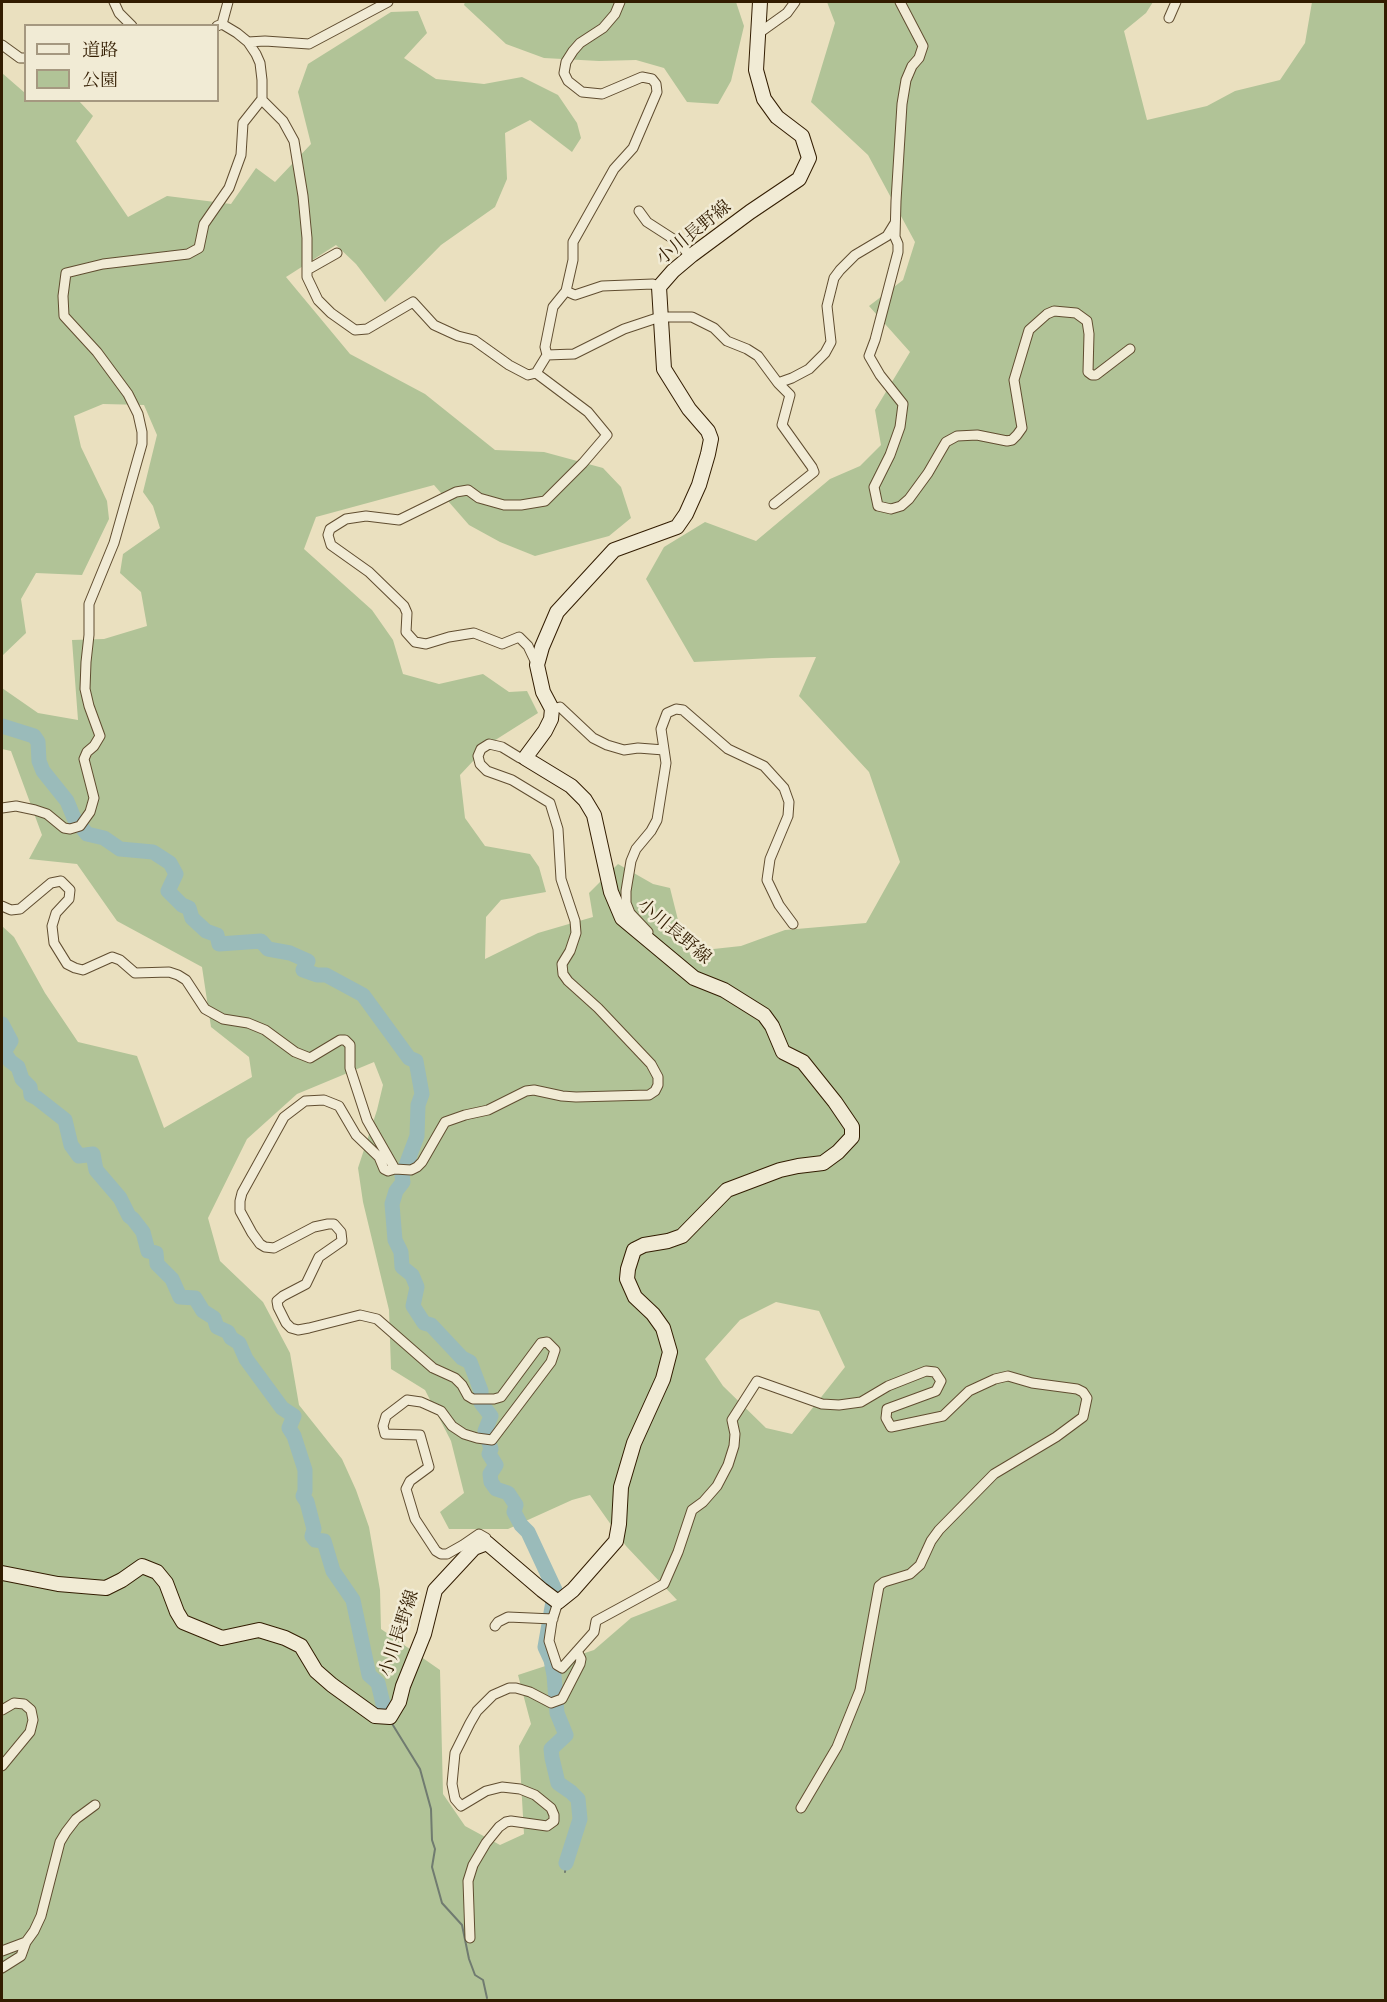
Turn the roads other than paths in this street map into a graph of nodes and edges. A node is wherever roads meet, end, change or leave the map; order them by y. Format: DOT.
graph roads {
  1 [pos="114,2"];
  2 [pos="228,2"];
  3 [pos="388,2"];
  4 [pos="620,2"];
  5 [pos="760,2"];
  6 [pos="795,2"];
  7 [pos="900,2"];
  8 [pos="1176,2"];
  9 [pos="1169,18"];
  10 [pos="130,24"];
  11 [pos="219,25"];
  12 [pos="759,33"];
  13 [pos="248,42"];
  14 [pos="2,45"];
  15 [pos="24,58"];
  16 [pos="262,99"];
  17 [pos="639,211"];
  18 [pos="895,223"];
  19 [pos="336,253"];
  20 [pos="691,257"];
  21 [pos="307,270"];
  22 [pos="659,287"];
  23 [pos="566,291"];
  24 [pos="660,317"];
  25 [pos="1130,349"];
  26 [pos="548,355"];
  27 [pos="536,373"];
  28 [pos="778,383"];
  29 [pos="774,504"];
  30 [pos="537,664"];
  31 [pos="552,709"];
  32 [pos="664,750"];
  33 [pos="525,758"];
  34 [pos="2,808"];
  35 [pos="2,906"];
  36 [pos="793,924"];
  37 [pos="647,939"];
  38 [pos="394,1168"];
  39 [pos="487,1543"];
  40 [pos="2,1574"];
  41 [pos="558,1602"];
  42 [pos="553,1619"];
  43 [pos="495,1626"];
  44 [pos="577,1651"];
  45 [pos="2,1710"];
  46 [pos="2,1766"];
  47 [pos="95,1805"];
  48 [pos="801,1808"];
  49 [pos="470,1938"];
  50 [pos="26,1942"];
  51 [pos="2,1951"];
  52 [pos="2,1968"];
  1 -- 10 [label="street"];
  2 -- 11 [label="street"];
  3 -- 13 [label="street"];
  4 -- 23 [label="street"];
  5 -- 12 [label="main road, 小川長野線"];
  6 -- 12 [label="street"];
  7 -- 18 [label="street"];
  8 -- 9 [label="street"];
  11 -- 13 [label="street"];
  12 -- 20 [label="main road, 小川長野線"];
  13 -- 16 [label="street"];
  14 -- 15 [label="street"];
  16 -- 21 [label="street"];
  16 -- 34 [label="street"];
  17 -- 20 [label="street"];
  18 -- 25 [label="street"];
  18 -- 28 [label="street"];
  19 -- 21 [label="street"];
  20 -- 22 [label="main road, 小川長野線"];
  21 -- 27 [label="street"];
  22 -- 23 [label="street"];
  22 -- 24 [label="main road, 小川長野線"];
  23 -- 26 [label="street"];
  24 -- 26 [label="street"];
  24 -- 28 [label="street"];
  24 -- 30 [label="main road, 小川長野線"];
  26 -- 27 [label="street"];
  27 -- 30 [label="street"];
  28 -- 29 [label="street"];
  30 -- 31 [label="main road"];
  31 -- 32 [label="street"];
  31 -- 33 [label="main road"];
  32 -- 36 [label="street"];
  32 -- 37 [label="street"];
  33 -- 37 [label="main road, 小川長野線"];
  33 -- 38 [label="street"];
  35 -- 38 [label="street"];
  37 -- 41 [label="main road, 小川長野線"];
  38 -- 39 [label="street"];
  39 -- 40 [label="main road, 小川長野線"];
  39 -- 41 [label="main road"];
  41 -- 42 [label="street"];
  42 -- 43 [label="street"];
  42 -- 44 [label="street"];
  44 -- 48 [label="street"];
  44 -- 49 [label="street"];
  45 -- 46 [label="street"];
  47 -- 50 [label="street"];
  50 -- 51 [label="street"];
  50 -- 52 [label="street"];
}
